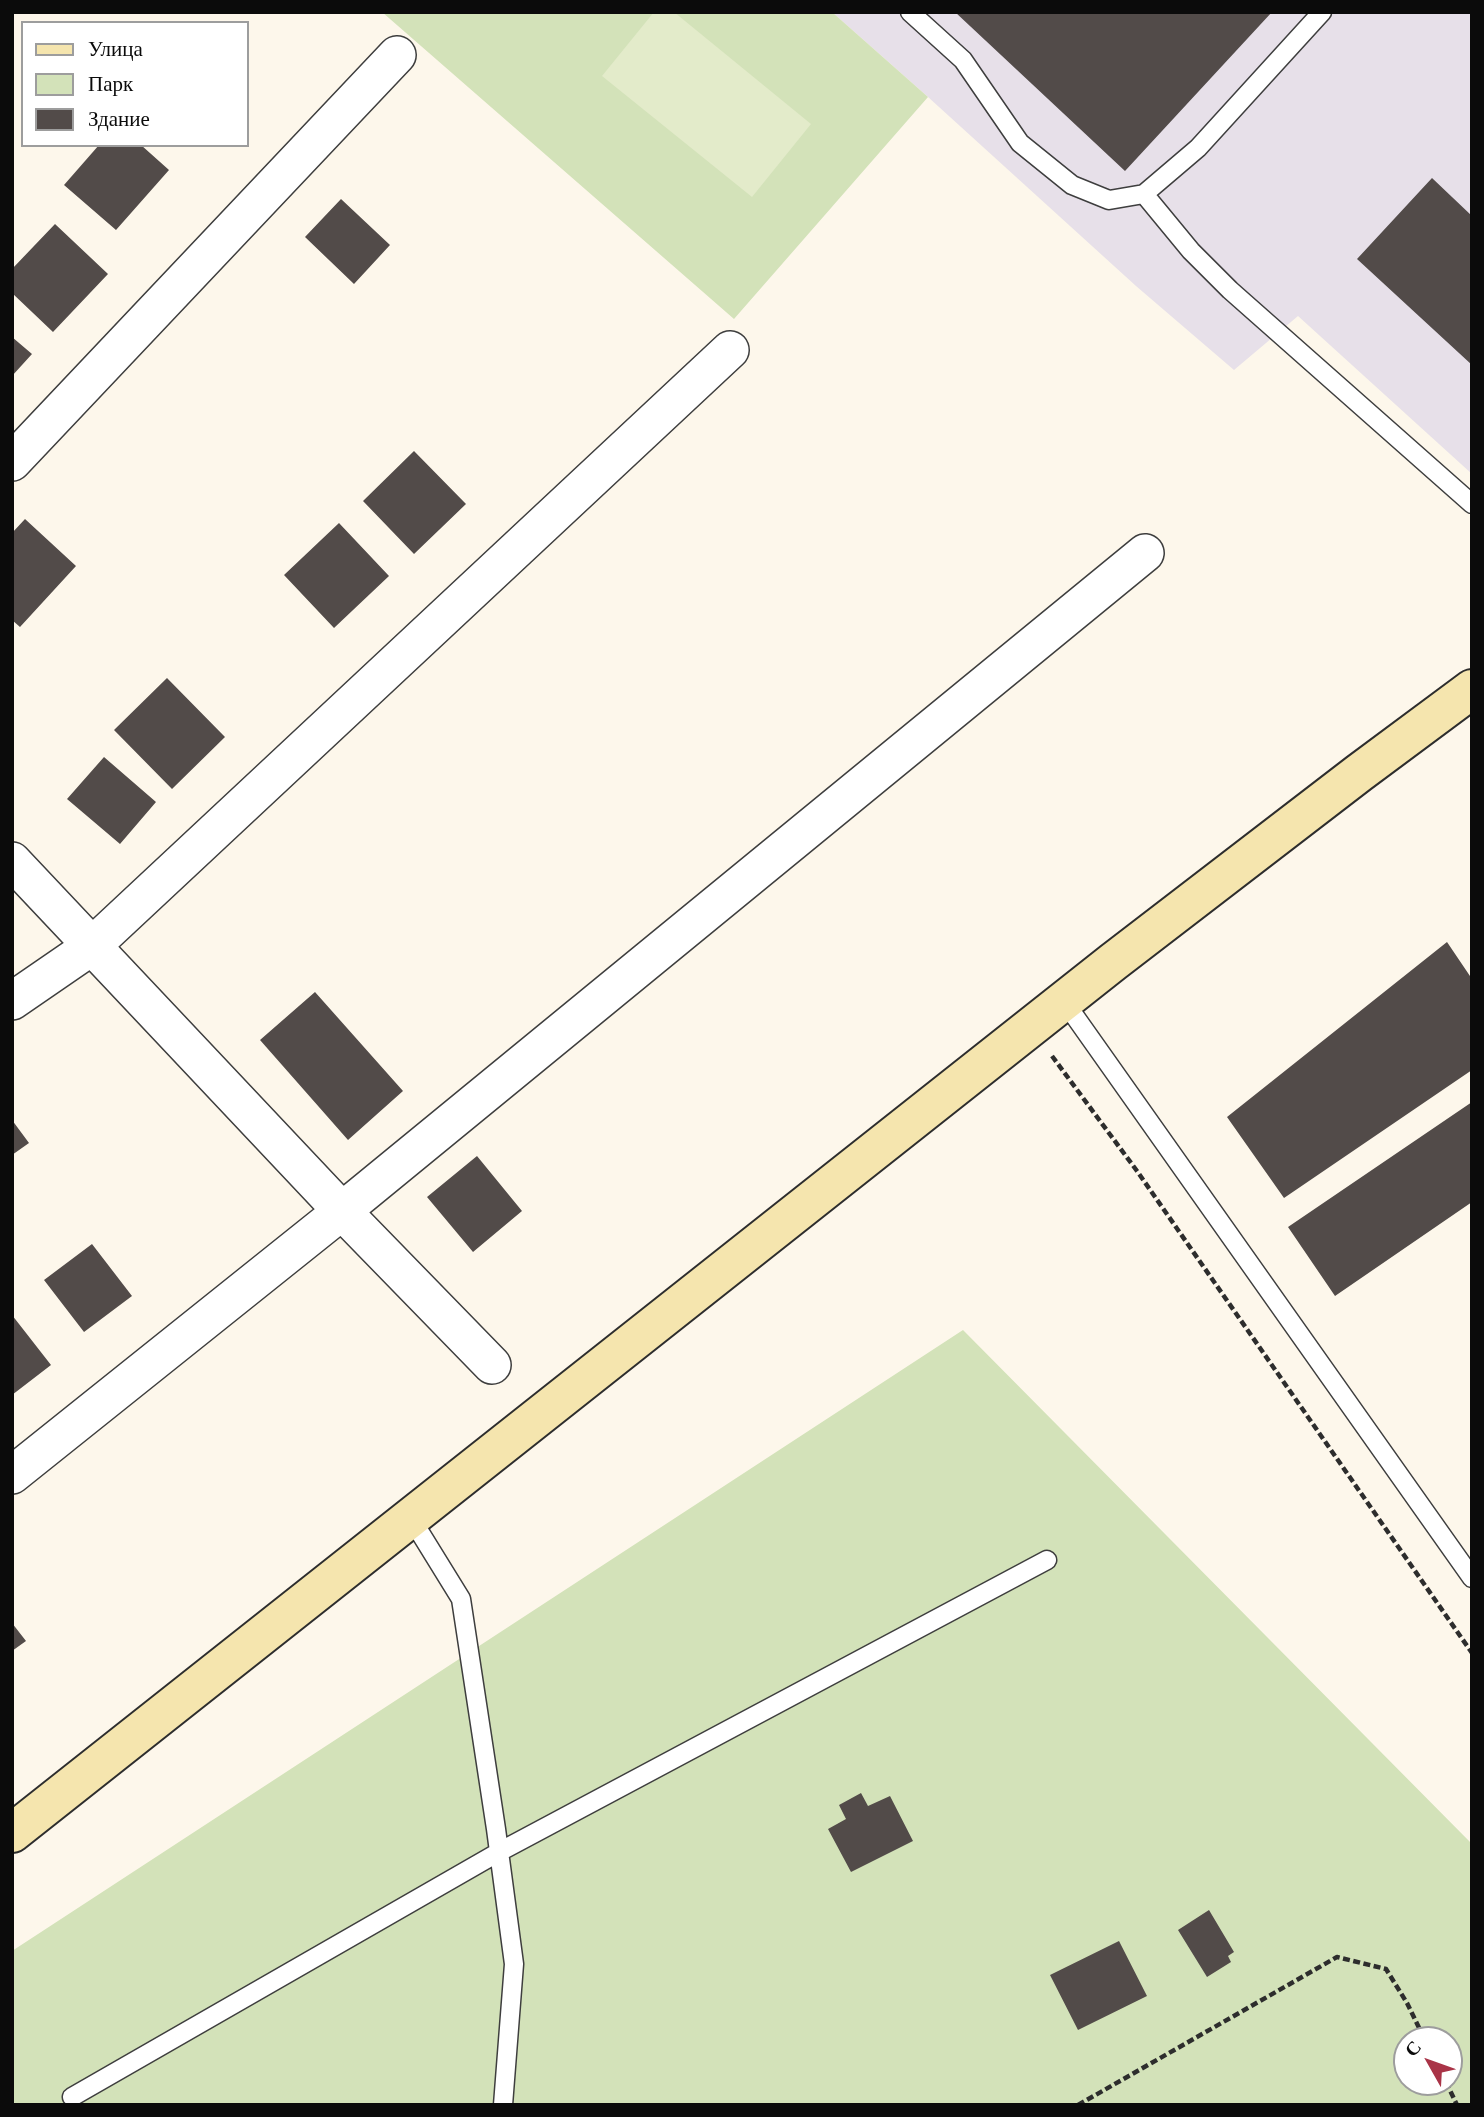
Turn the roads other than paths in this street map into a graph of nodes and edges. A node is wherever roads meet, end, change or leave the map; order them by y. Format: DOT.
graph roads {
  1 [pos="910,12"];
  2 [pos="1322,12"];
  3 [pos="397,55"];
  4 [pos="1144,194"];
  5 [pos="730,350"];
  6 [pos="12,462"];
  7 [pos="1472,504"];
  8 [pos="1145,553"];
  9 [pos="1472,689"];
  10 [pos="12,861"];
  11 [pos="92,946"];
  12 [pos="12,1001"];
  13 [pos="1064,1001"];
  14 [pos="342,1212"];
  15 [pos="492,1365"];
  16 [pos="12,1475"];
  17 [pos="411,1518"];
  18 [pos="1047,1560"];
  19 [pos="1472,1578"];
  20 [pos="12,1833"];
  21 [pos="499,1852"];
  22 [pos="72,2096"];
  23 [pos="503,2105"];
  1 -- 4 [label="lane"];
  2 -- 4 [label="lane"];
  3 -- 6 [label="street"];
  4 -- 7 [label="lane"];
  5 -- 11 [label="street"];
  8 -- 14 [label="street"];
  9 -- 13 [label="street"];
  10 -- 11 [label="street"];
  11 -- 12 [label="street"];
  11 -- 14 [label="street"];
  13 -- 17 [label="street"];
  13 -- 19 [label="lane"];
  14 -- 15 [label="street"];
  14 -- 16 [label="street"];
  17 -- 20 [label="street"];
  17 -- 21 [label="lane"];
  18 -- 21 [label="lane"];
  21 -- 22 [label="lane"];
  21 -- 23 [label="lane"];
}
